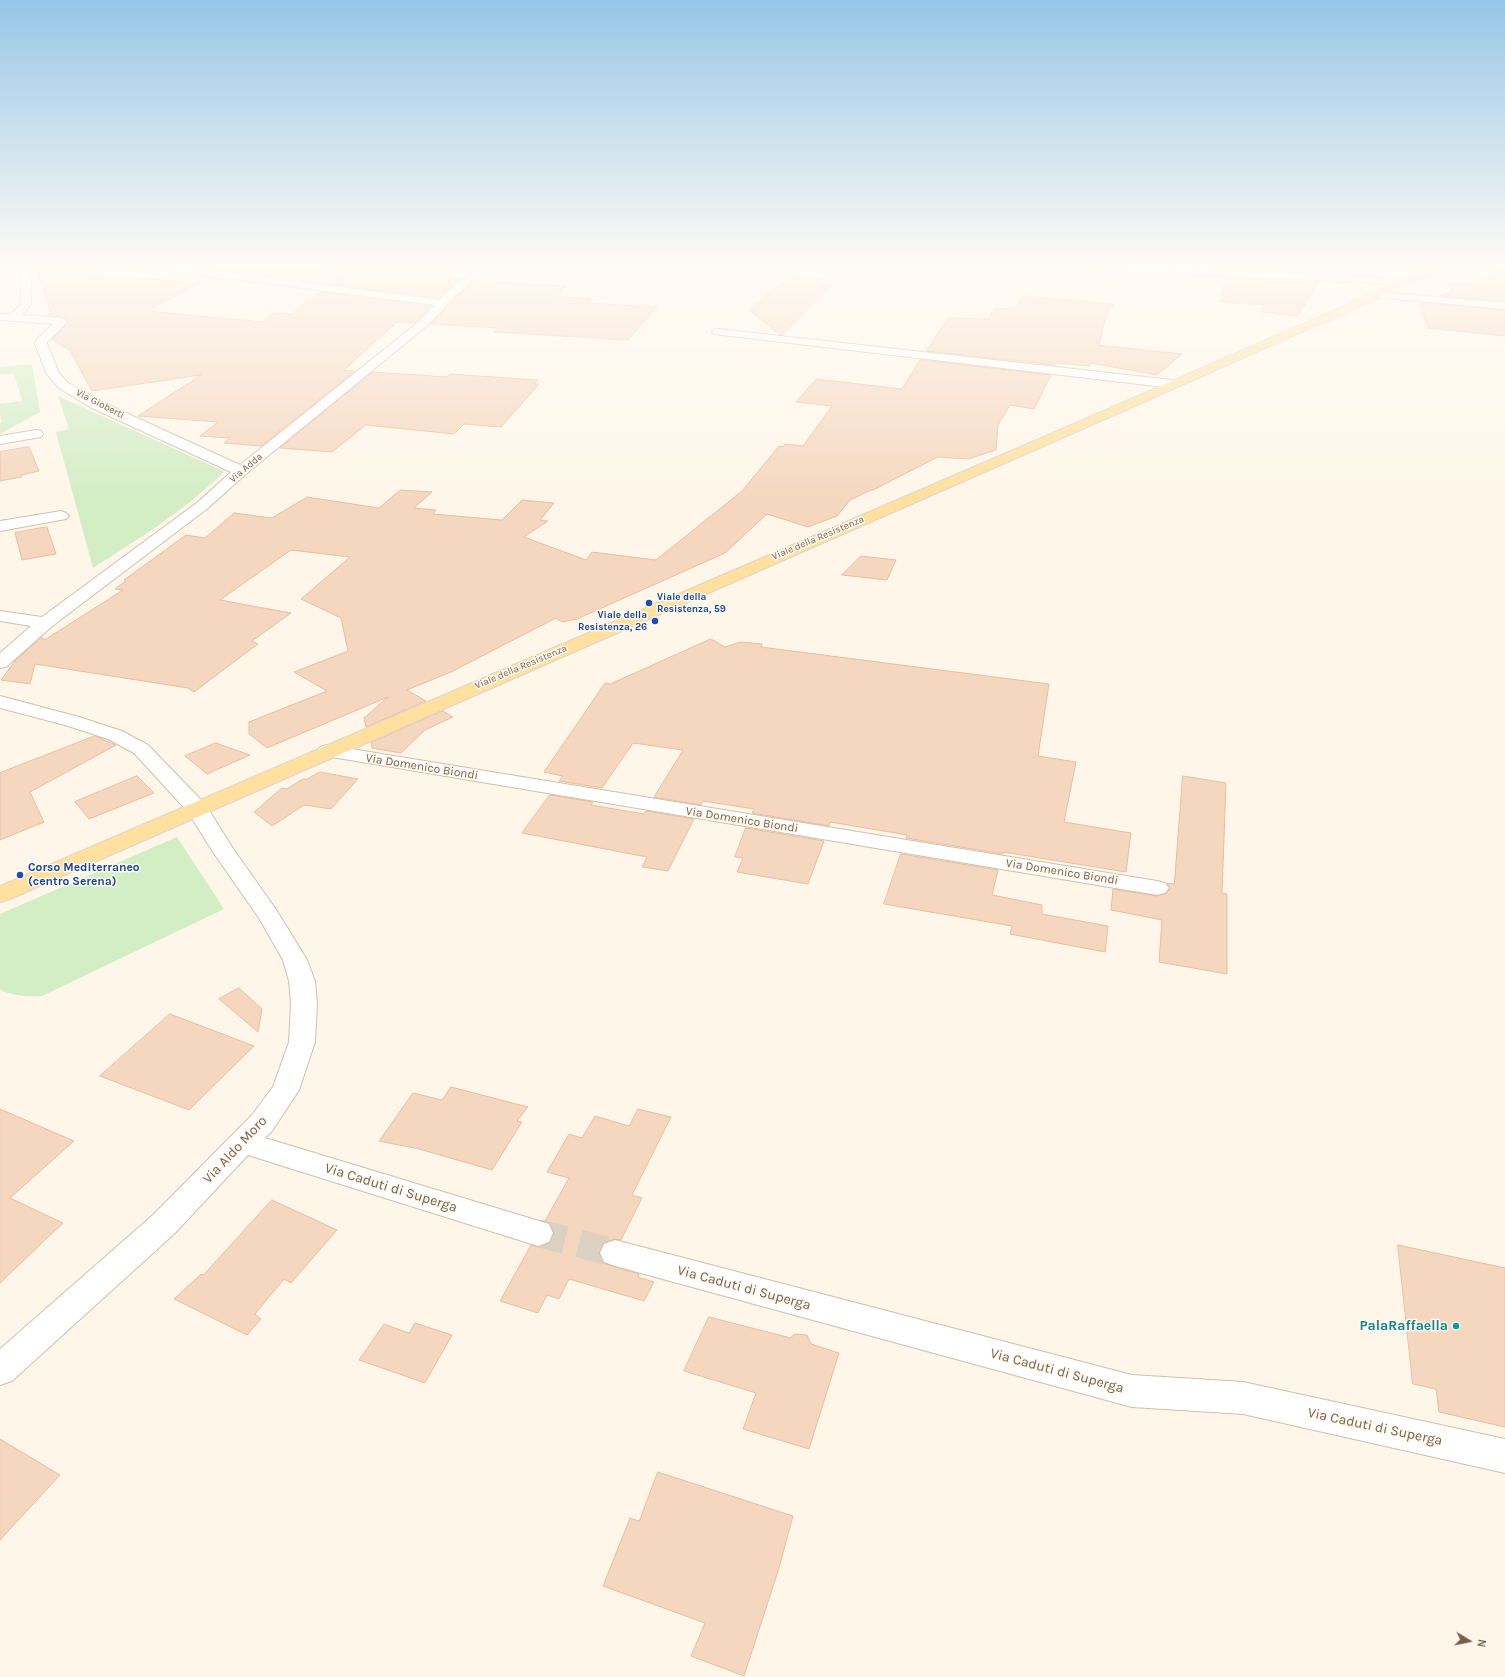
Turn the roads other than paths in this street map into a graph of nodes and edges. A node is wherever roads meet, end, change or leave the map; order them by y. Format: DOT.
graph roads {
  1 [pos="42,345"];
  2 [pos="395,345"];
  3 [pos="834,345"];
  4 [pos="1261,345"];
  5 [pos="1172,384"];
  6 [pos="36,434"];
  7 [pos="0,440"];
  8 [pos="241,471"];
  9 [pos="61,516"];
  10 [pos="0,526"];
  11 [pos="0,616"];
  12 [pos="45,623"];
  13 [pos="0,663"];
  14 [pos="0,702"];
  15 [pos="327,751"];
  16 [pos="197,809"];
  17 [pos="1157,888"];
  18 [pos="0,895"];
  19 [pos="244,1143"];
  20 [pos="538,1233"];
  21 [pos="614,1253"];
  22 [pos="0,1370"];
  23 [pos="1505,1456"];
  1 -- 8 [label="street, Via Gioberti"];
  2 -- 8 [label="street, Via Adda"];
  3 -- 5 [label="street"];
  4 -- 5 [label="main road, Viale della Resistenza"];
  5 -- 15 [label="main road, Viale della Resistenza"];
  6 -- 7 [label="street"];
  8 -- 12 [label="street, Via Adda"];
  9 -- 10 [label="street"];
  11 -- 12 [label="street"];
  12 -- 13 [label="street, Via Adda"];
  14 -- 16 [label="street, Via Aldo Moro"];
  15 -- 16 [label="main road, Viale della Resistenza"];
  15 -- 17 [label="street, Via Domenico Biondi"];
  16 -- 18 [label="main road, Viale della Resistenza"];
  16 -- 19 [label="street, Via Aldo Moro"];
  19 -- 20 [label="street, Via Caduti di Superga"];
  19 -- 22 [label="street, Via Aldo Moro"];
  21 -- 23 [label="street, Via Caduti di Superga"];
}
